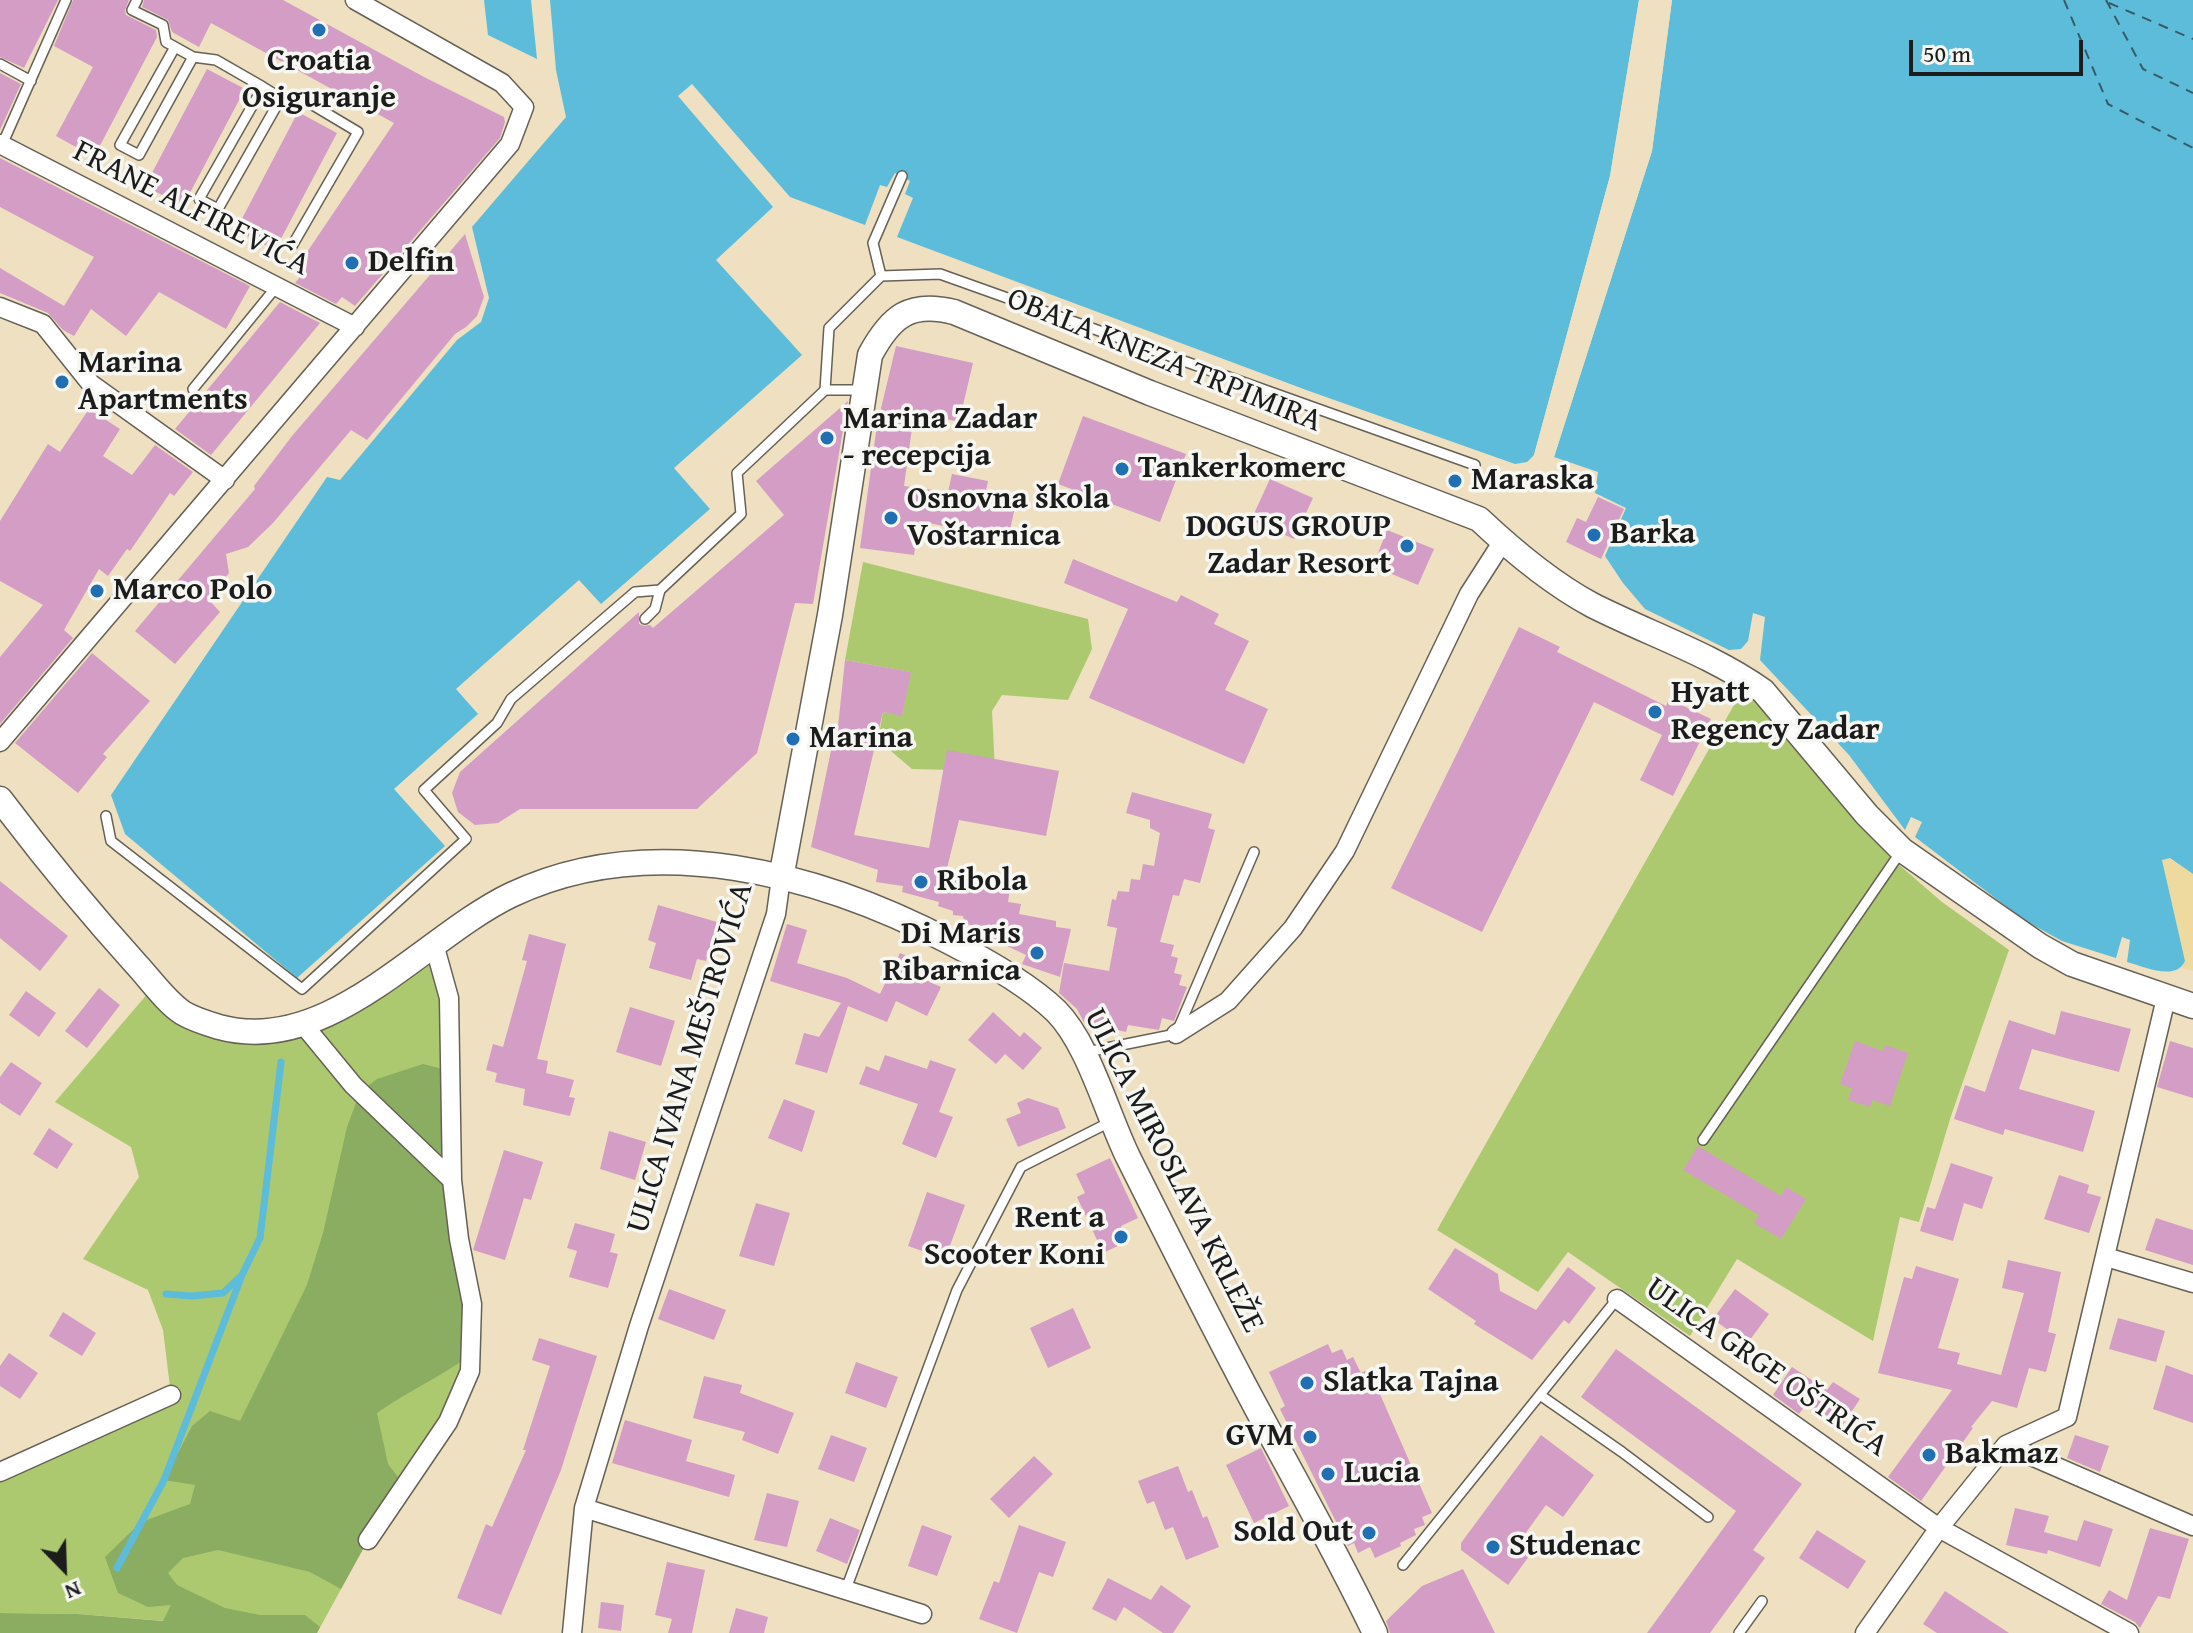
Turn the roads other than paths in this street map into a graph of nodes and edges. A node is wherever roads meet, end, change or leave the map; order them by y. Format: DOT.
graph roads {
  1 [pos="66,0"];
  2 [pos="137,0"];
  3 [pos="355,0"];
  4 [pos="175,47"];
  5 [pos="193,57"];
  6 [pos="0,64"];
  7 [pos="31,81"];
  8 [pos="263,87"];
  9 [pos="281,98"];
  10 [pos="1,144"];
  11 [pos="902,176"];
  12 [pos="292,246"];
  13 [pos="881,276"];
  14 [pos="277,286"];
  15 [pos="0,307"];
  16 [pos="900,316"];
  17 [pos="355,327"];
  18 [pos="193,389"];
  19 [pos="825,390"];
  20 [pos="865,391"];
  21 [pos="1475,465"];
  22 [pos="225,480"];
  23 [pos="1503,541"];
  24 [pos="660,590"];
  25 [pos="645,619"];
  26 [pos="0,742"];
  27 [pos="0,799"];
  28 [pos="106,816"];
  29 [pos="1902,850"];
  30 [pos="1254,852"];
  31 [pos="781,878"];
  32 [pos="434,944"];
  33 [pos="2166,998"];
  34 [pos="2193,1006"];
  35 [pos="302,1023"];
  36 [pos="1176,1034"];
  37 [pos="1083,1053"];
  38 [pos="1112,1121"];
  39 [pos="1703,1140"];
  40 [pos="452,1180"];
  41 [pos="2106,1257"];
  42 [pos="2193,1283"];
  43 [pos="1617,1299"];
  44 [pos="171,1395"];
  45 [pos="1540,1395"];
  46 [pos="2006,1445"];
  47 [pos="0,1472"];
  48 [pos="584,1508"];
  49 [pos="1708,1517"];
  50 [pos="2193,1526"];
  51 [pos="1939,1528"];
  52 [pos="368,1540"];
  53 [pos="1403,1565"];
  54 [pos="846,1589"];
  55 [pos="1762,1601"];
  56 [pos="922,1614"];
  57 [pos="572,1633"];
  58 [pos="1375,1633"];
  59 [pos="1739,1633"];
  60 [pos="1865,1633"];
  61 [pos="2129,1633"];
  1 -- 7 [label="lane"];
  2 -- 4 [label="lane"];
  3 -- 17 [label="street"];
  4 -- 5 [label="lane"];
  4 -- 5 [label="lane"];
  5 -- 8 [label="lane"];
  6 -- 7 [label="lane"];
  7 -- 10 [label="lane"];
  8 -- 9 [label="lane"];
  8 -- 9 [label="lane"];
  9 -- 12 [label="lane"];
  10 -- 14 [label="street, FRANE ALFIREVIĆA"];
  11 -- 13 [label="lane"];
  13 -- 19 [label="lane"];
  13 -- 21 [label="lane"];
  14 -- 17 [label="street, FRANE ALFIREVIĆA"];
  14 -- 18 [label="lane"];
  15 -- 22 [label="street"];
  16 -- 20 [label="street, ULICA IVANA MEŠTROVIĆA"];
  16 -- 23 [label="street, OBALA KNEZA TRPIMIRA"];
  17 -- 22 [label="street"];
  19 -- 20 [label="lane"];
  19 -- 24 [label="lane"];
  20 -- 31 [label="street, ULICA IVANA MEŠTROVIĆA"];
  22 -- 26 [label="street"];
  23 -- 29 [label="street, OBALA KNEZA TRPIMIRA"];
  23 -- 36 [label="street"];
  24 -- 25 [label="lane"];
  24 -- 28 [label="lane"];
  27 -- 35 [label="street, ULICA MIROSLAVA KRLEŽE"];
  29 -- 33 [label="street, OBALA KNEZA TRPIMIRA"];
  29 -- 39 [label="lane"];
  30 -- 36 [label="lane"];
  31 -- 32 [label="street, ULICA MIROSLAVA KRLEŽE"];
  31 -- 37 [label="street, ULICA MIROSLAVA KRLEŽE"];
  31 -- 48 [label="street, ULICA IVANA MEŠTROVIĆA"];
  32 -- 35 [label="street, ULICA MIROSLAVA KRLEŽE"];
  32 -- 40 [label="street"];
  33 -- 34 [label="street, OBALA KNEZA TRPIMIRA"];
  33 -- 41 [label="street"];
  35 -- 40 [label="street"];
  36 -- 37 [label="lane"];
  37 -- 38 [label="street, ULICA MIROSLAVA KRLEŽE"];
  38 -- 54 [label="lane"];
  38 -- 58 [label="street, ULICA MIROSLAVA KRLEŽE"];
  40 -- 52 [label="street"];
  41 -- 42 [label="street"];
  41 -- 46 [label="street"];
  43 -- 45 [label="lane"];
  43 -- 51 [label="street, ULICA GRGE OŠTRIĆA"];
  44 -- 47 [label="street"];
  45 -- 49 [label="lane"];
  45 -- 53 [label="lane"];
  46 -- 50 [label="street"];
  46 -- 51 [label="street"];
  48 -- 54 [label="street"];
  48 -- 57 [label="street, ULICA IVANA MEŠTROVIĆA"];
  51 -- 60 [label="street"];
  51 -- 61 [label="street, ULICA GRGE OŠTRIĆA"];
  54 -- 56 [label="street"];
  55 -- 59 [label="lane"];
}
